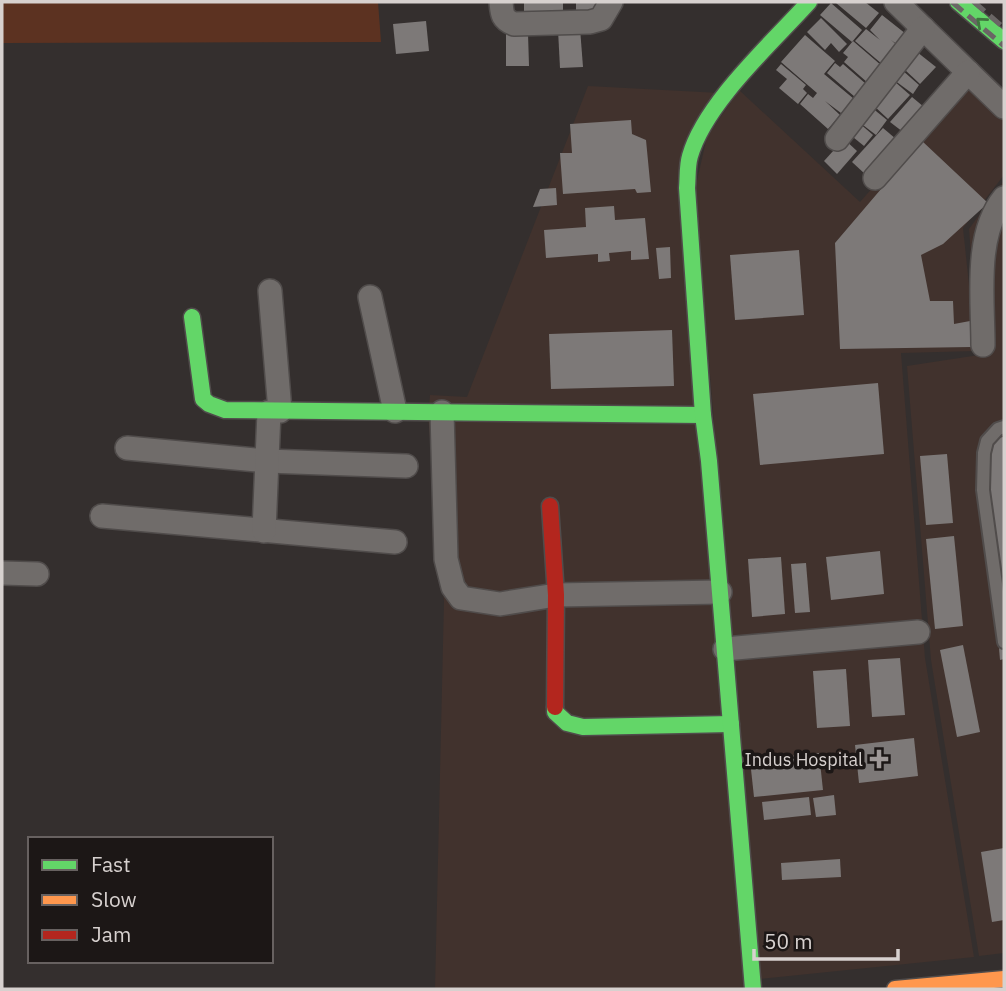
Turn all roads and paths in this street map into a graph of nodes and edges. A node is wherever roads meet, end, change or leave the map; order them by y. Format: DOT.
graph roads {
  1 [pos="501,2"];
  2 [pos="611,2"];
  3 [pos="809,2"];
  4 [pos="896,2"];
  5 [pos="958,2"];
  6 [pos="923,28"];
  7 [pos="1004,41"];
  8 [pos="968,72"];
  9 [pos="1004,107"];
  10 [pos="837,139"];
  11 [pos="875,178"];
  12 [pos="1004,198"];
  13 [pos="270,291"];
  14 [pos="370,298"];
  15 [pos="192,317"];
  16 [pos="983,345"];
  17 [pos="274,411"];
  18 [pos="395,411"];
  19 [pos="442,412"];
  20 [pos="703,415"];
  21 [pos="1004,427"];
  22 [pos="127,448"];
  23 [pos="267,461"];
  24 [pos="406,466"];
  25 [pos="550,506"];
  26 [pos="102,516"];
  27 [pos="264,531"];
  28 [pos="395,542"];
  29 [pos="2,573"];
  30 [pos="37,573"];
  31 [pos="720,592"];
  32 [pos="556,595"];
  33 [pos="918,632"];
  34 [pos="1004,642"];
  35 [pos="724,649"];
  36 [pos="731,724"];
  37 [pos="1004,979"];
  38 [pos="753,989"];
  39 [pos="895,989"];
  1 -- 2 [label="street"];
  3 -- 20 [label="street"];
  4 -- 6 [label="street"];
  7 -- 5 [label="street, one-way"];
  6 -- 8 [label="street"];
  6 -- 10 [label="street"];
  8 -- 9 [label="street"];
  8 -- 11 [label="street"];
  12 -- 16 [label="street"];
  13 -- 17 [label="street"];
  14 -- 18 [label="street"];
  15 -- 17 [label="street"];
  17 -- 18 [label="street"];
  17 -- 23 [label="street"];
  18 -- 19 [label="street"];
  19 -- 20 [label="street"];
  19 -- 32 [label="street"];
  20 -- 31 [label="street"];
  21 -- 34 [label="lane"];
  22 -- 23 [label="street"];
  23 -- 24 [label="street"];
  23 -- 27 [label="street"];
  25 -- 32 [label="street"];
  26 -- 27 [label="street"];
  27 -- 28 [label="street"];
  29 -- 30 [label="street"];
  31 -- 32 [label="street"];
  31 -- 35 [label="street"];
  32 -- 36 [label="street"];
  33 -- 35 [label="street"];
  35 -- 36 [label="street"];
  36 -- 38 [label="street"];
  37 -- 39 [label="street"];
}
